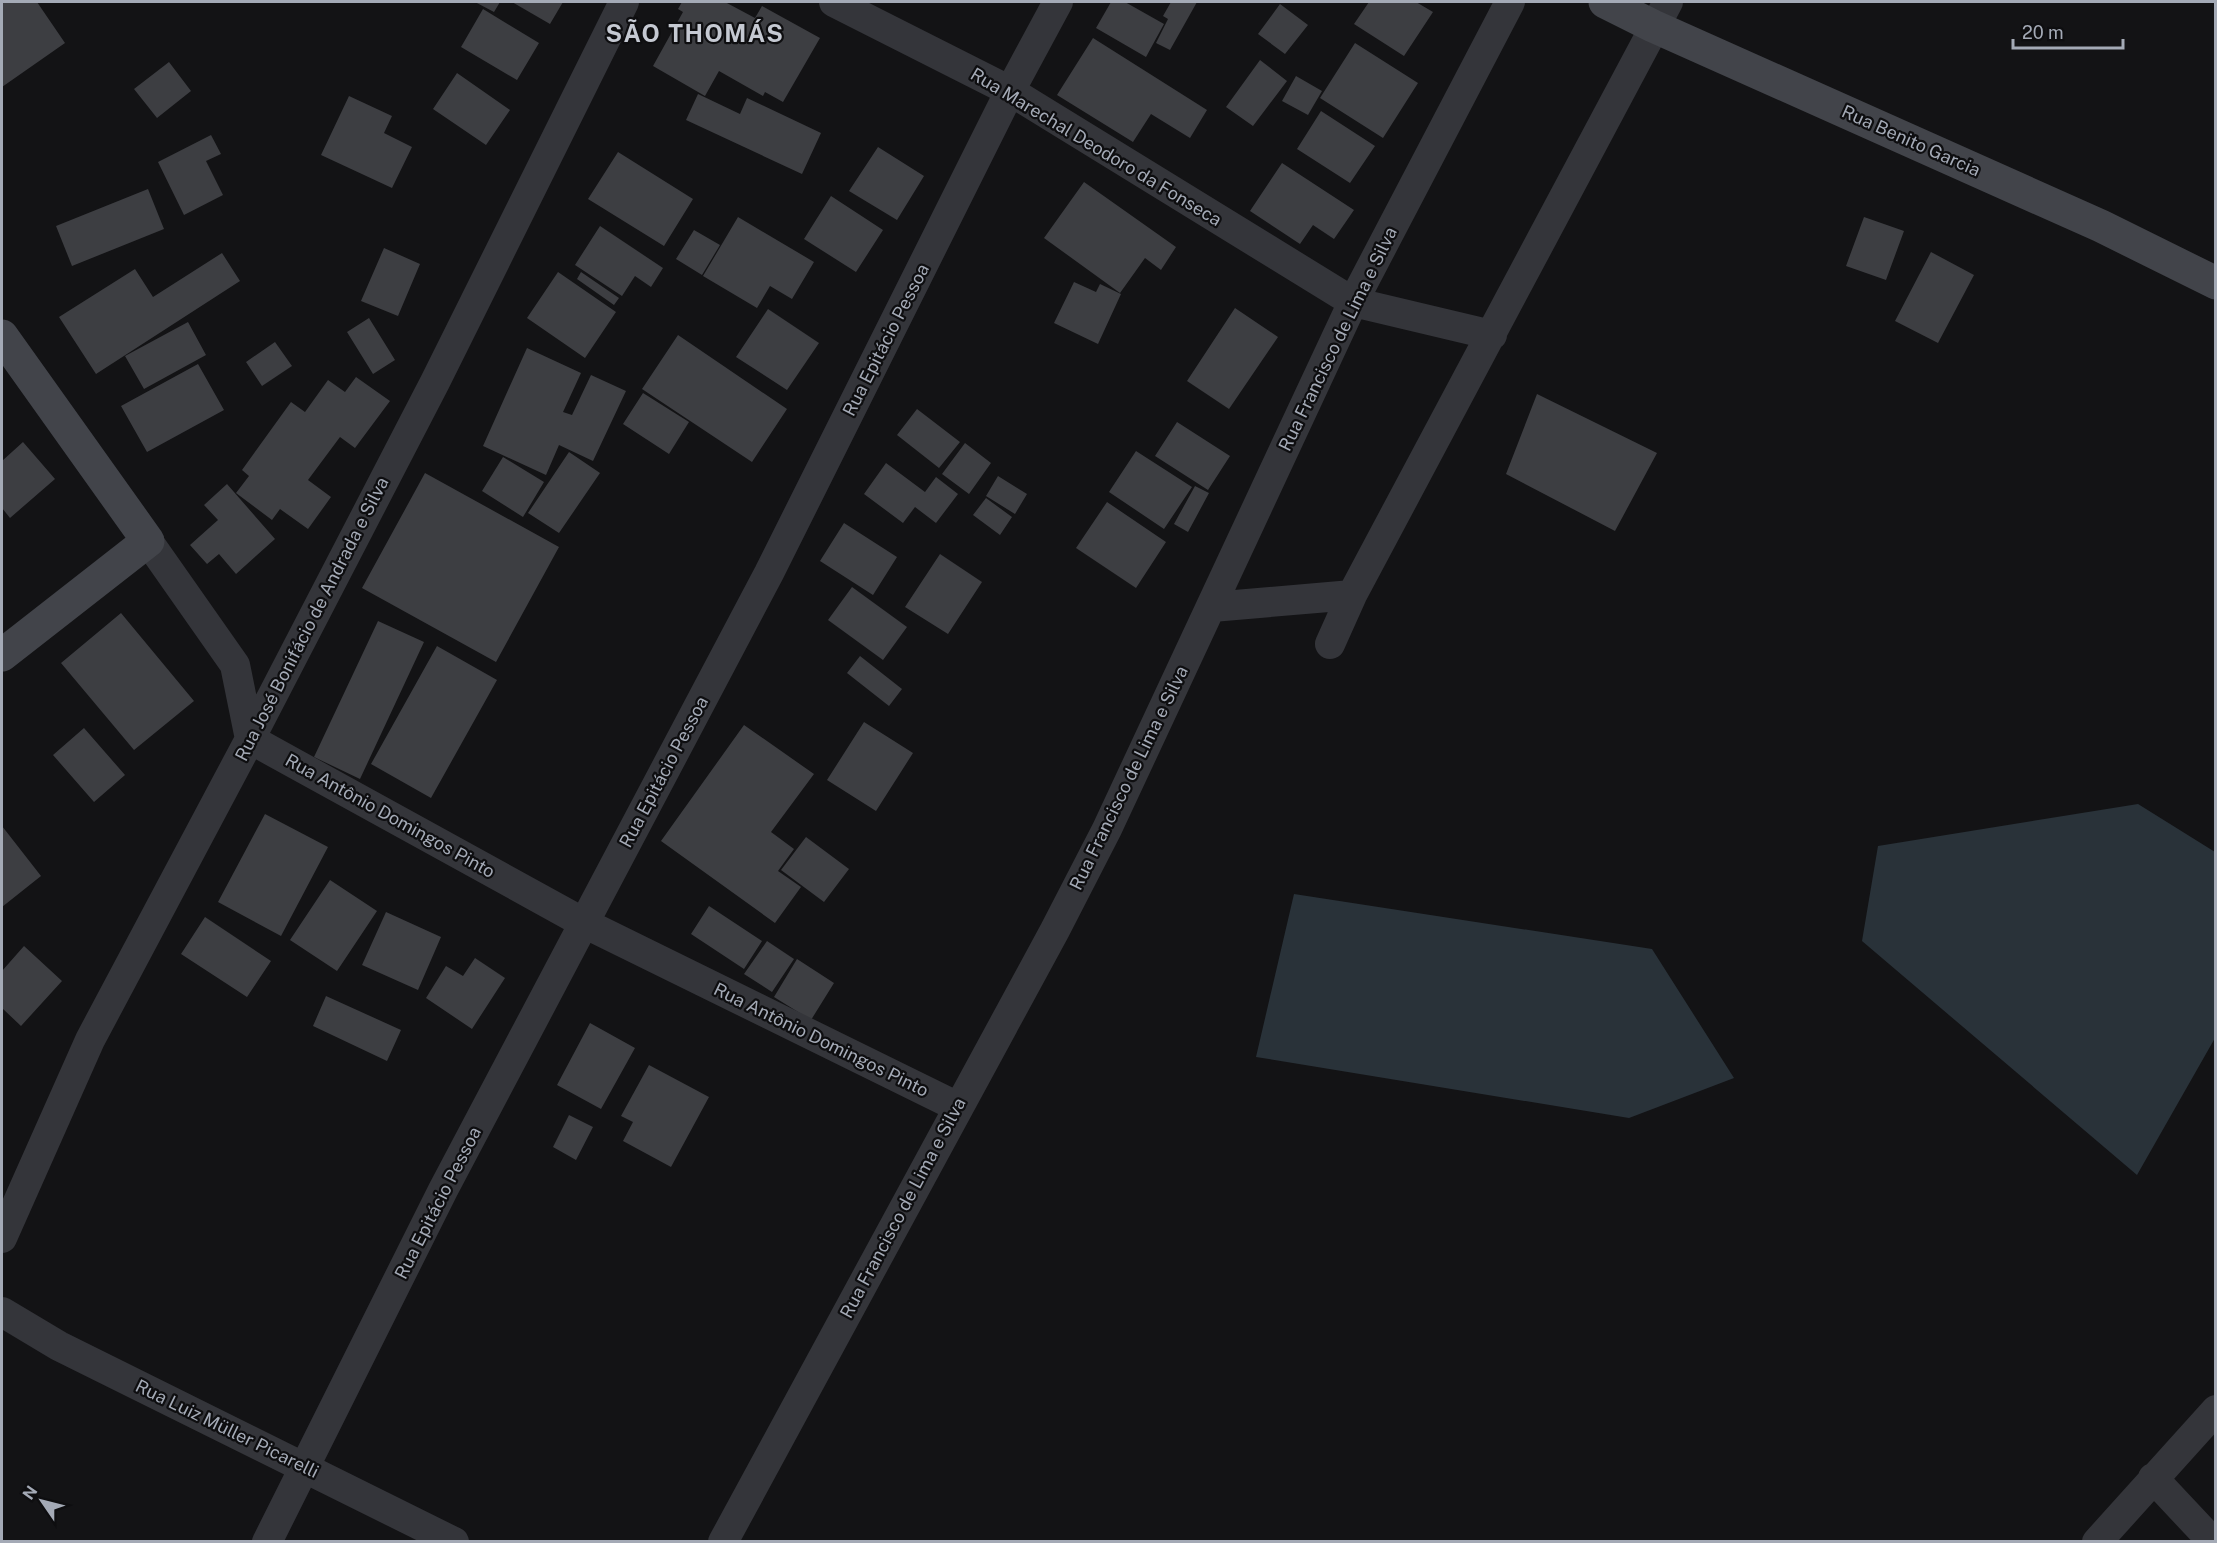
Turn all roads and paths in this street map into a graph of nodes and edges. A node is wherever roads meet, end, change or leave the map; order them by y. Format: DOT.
graph roads {
  1 [pos="624,2"];
  2 [pos="834,2"];
  3 [pos="1058,2"];
  4 [pos="1510,2"];
  5 [pos="1605,2"];
  6 [pos="1660,14"];
  7 [pos="1010,92"];
  8 [pos="2216,283"];
  9 [pos="1353,302"];
  10 [pos="1492,335"];
  11 [pos="2,336"];
  12 [pos="148,541"];
  13 [pos="1352,595"];
  14 [pos="1212,607"];
  15 [pos="1330,644"];
  16 [pos="2,655"];
  17 [pos="250,739"];
  18 [pos="584,923"];
  19 [pos="958,1107"];
  20 [pos="2,1238"];
  21 [pos="2,1312"];
  22 [pos="2216,1410"];
  23 [pos="306,1467"];
  24 [pos="2153,1478"];
  25 [pos="267,1542"];
  26 [pos="454,1542"];
  27 [pos="723,1542"];
  28 [pos="2097,1542"];
  29 [pos="2212,1542"];
  1 -- 17 [label="street, Rua José Bonifácio de Andrada e Silva"];
  2 -- 7 [label="street, Rua Marechal Deodoro da Fonseca"];
  3 -- 7 [label="street, Rua Epitácio Pessoa"];
  4 -- 9 [label="street, Rua Francisco de Lima e Silva"];
  5 -- 6 [label="street, Rua Benito Garcia"];
  6 -- 8 [label="street, Rua Benito Garcia"];
  6 -- 10 [label="street"];
  7 -- 9 [label="street, Rua Marechal Deodoro da Fonseca"];
  7 -- 18 [label="street, Rua Epitácio Pessoa"];
  9 -- 10 [label="street, Rua Marechal Deodoro da Fonseca"];
  9 -- 14 [label="street, Rua Francisco de Lima e Silva"];
  10 -- 13 [label="street"];
  11 -- 12 [label="street"];
  12 -- 16 [label="street"];
  12 -- 17 [label="street"];
  13 -- 14 [label="street"];
  13 -- 15 [label="street"];
  14 -- 19 [label="street, Rua Francisco de Lima e Silva"];
  17 -- 18 [label="street, Rua Antônio Domingos Pinto"];
  17 -- 20 [label="street, Rua José Bonifácio de Andrada e Silva"];
  18 -- 19 [label="street, Rua Antônio Domingos Pinto"];
  18 -- 23 [label="street, Rua Epitácio Pessoa"];
  19 -- 27 [label="street, Rua Francisco de Lima e Silva"];
  21 -- 23 [label="street, Rua Luiz Müller Picarelli"];
  22 -- 24 [label="street"];
  23 -- 25 [label="street, Rua Epitácio Pessoa"];
  23 -- 26 [label="street, Rua Luiz Müller Picarelli"];
  24 -- 28 [label="street"];
  24 -- 29 [label="street"];
}
